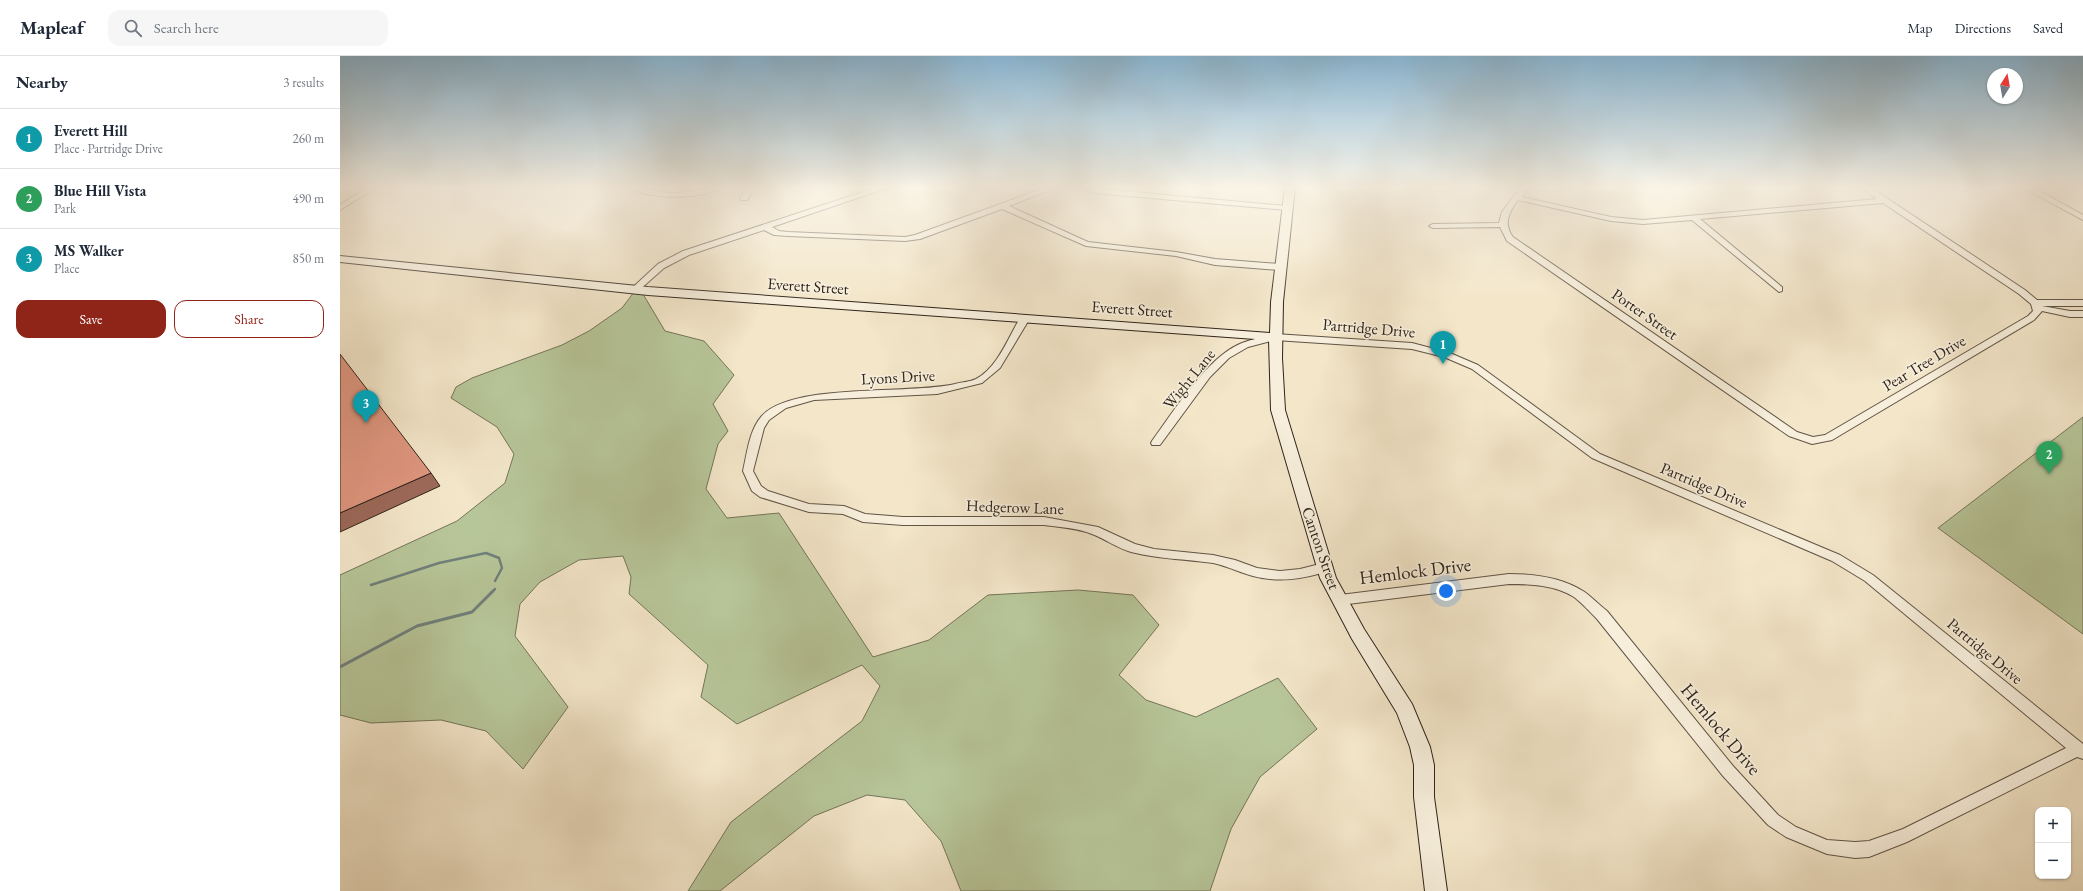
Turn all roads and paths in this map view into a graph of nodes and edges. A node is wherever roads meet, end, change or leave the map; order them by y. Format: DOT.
graph roads {
  1 [pos="768,226"];
  2 [pos="947,226"];
  3 [pos="1046,226"];
  4 [pos="1286,226"];
  5 [pos="1502,226"];
  6 [pos="1704,226"];
  7 [pos="1924,226"];
  8 [pos="765,227"];
  9 [pos="340,259"];
  10 [pos="1280,267"];
  11 [pos="1779,289"];
  12 [pos="634,290"];
  13 [pos="2083,303"];
  14 [pos="2036,305"];
  15 [pos="2083,314"];
  16 [pos="1025,318"];
  17 [pos="1275,336"];
  18 [pos="756,436"];
  19 [pos="1817,441"];
  20 [pos="1156,444"];
  21 [pos="1324,568"];
  22 [pos="1340,600"];
  23 [pos="2080,751"];
  24 [pos="1436,891"];
  1 -- 8 [label="street"];
  2 -- 8 [label="street"];
  3 -- 10 [label="street"];
  4 -- 10 [label="street, Canton Street"];
  5 -- 19 [label="street, Porter Street"];
  6 -- 11 [label="street"];
  7 -- 14 [label="street"];
  8 -- 12 [label="street"];
  9 -- 12 [label="street, Everett Street"];
  10 -- 17 [label="street, Canton Street"];
  12 -- 16 [label="street, Everett Street"];
  13 -- 14 [label="street"];
  14 -- 15 [label="street"];
  14 -- 19 [label="street, Pear Tree Drive"];
  16 -- 17 [label="street, Everett Street"];
  16 -- 18 [label="street, Lyons Drive"];
  17 -- 20 [label="street, Wight Lane"];
  17 -- 21 [label="street, Canton Street"];
  17 -- 23 [label="street, Partridge Drive"];
  18 -- 21 [label="street, Hedgerow Lane"];
  21 -- 22 [label="street, Canton Street"];
  22 -- 23 [label="street, Hemlock Drive"];
  22 -- 24 [label="street, Canton Street"];
}
